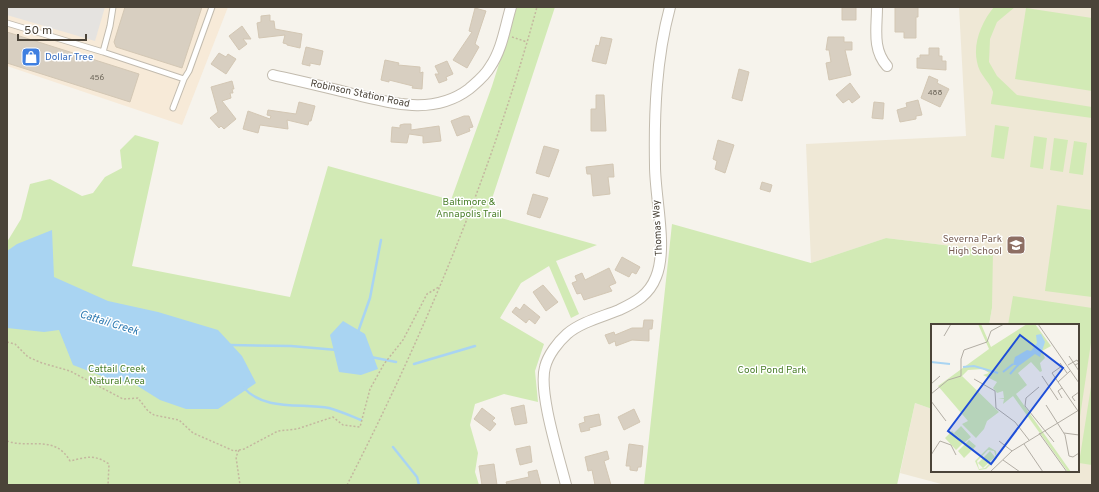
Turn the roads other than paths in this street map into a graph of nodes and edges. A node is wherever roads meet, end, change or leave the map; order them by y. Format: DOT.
graph roads {
  1 [pos="113,7"];
  2 [pos="212,7"];
  3 [pos="511,7"];
  4 [pos="670,7"];
  5 [pos="877,7"];
  6 [pos="7,23"];
  7 [pos="103,52"];
  8 [pos="887,66"];
  9 [pos="273,75"];
  10 [pos="184,79"];
  11 [pos="173,108"];
  12 [pos="566,485"];
  1 -- 7 [label="lane"];
  2 -- 10 [label="lane"];
  3 -- 9 [label="street, Robinson Station Road"];
  4 -- 12 [label="street, Thomas Way"];
  5 -- 8 [label="street"];
  6 -- 7 [label="lane"];
  7 -- 10 [label="lane"];
  10 -- 11 [label="lane"];
}
